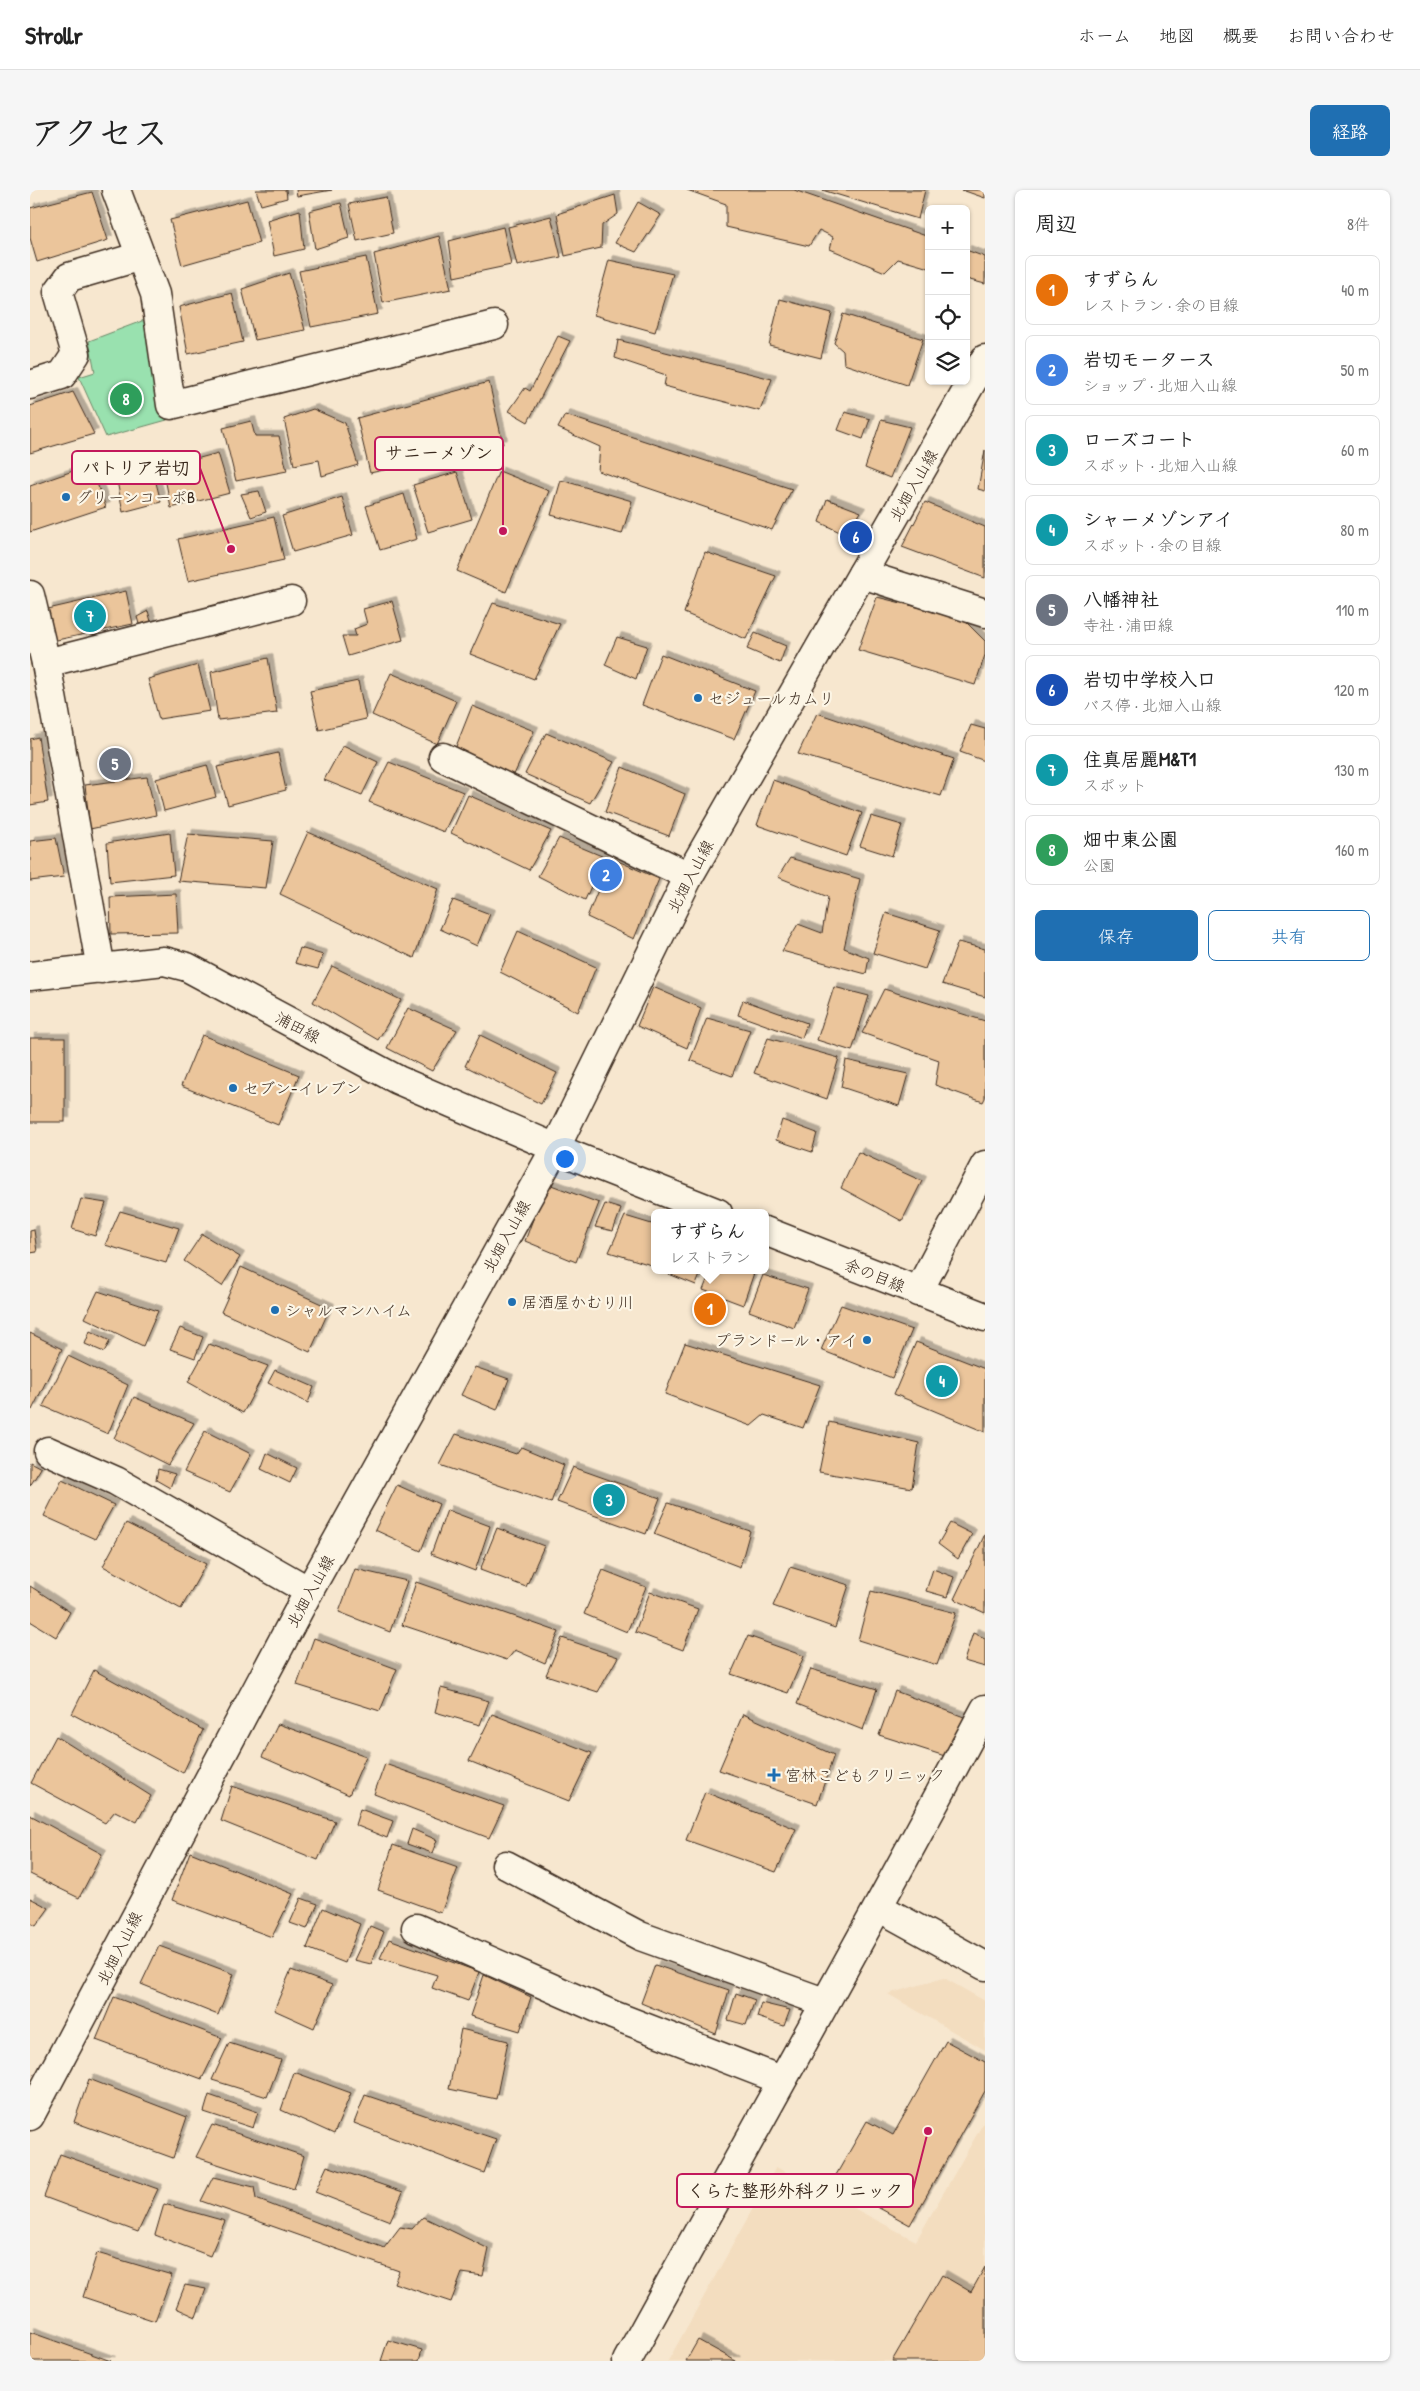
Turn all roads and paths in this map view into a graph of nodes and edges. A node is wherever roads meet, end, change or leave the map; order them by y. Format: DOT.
graph roads {
  1 [pos="116,190"];
  2 [pos="141,256"];
  3 [pos="494,325"];
  4 [pos="985,359"];
  5 [pos="30,385"];
  6 [pos="862,574"];
  7 [pos="30,595"];
  8 [pos="291,601"];
  9 [pos="985,613"];
  10 [pos="46,663"];
  11 [pos="443,757"];
  12 [pos="689,876"];
  13 [pos="101,969"];
  14 [pos="30,976"];
  15 [pos="556,1147"];
  16 [pos="985,1165"];
  17 [pos="708,1209"];
  18 [pos="769,1233"];
  19 [pos="918,1292"];
  20 [pos="985,1317"];
  21 [pos="48,1451"];
  22 [pos="309,1591"];
  23 [pos="985,1710"];
  24 [pos="506,1865"];
  25 [pos="880,1908"];
  26 [pos="416,1928"];
  27 [pos="985,1966"];
  28 [pos="824,2002"];
  29 [pos="781,2080"];
  30 [pos="37,2089"];
  31 [pos="30,2116"];
  32 [pos="627,2361"];
  1 -- 2 [label="street"];
  2 -- 3 [label="street"];
  2 -- 5 [label="street"];
  4 -- 6 [label="street, 北畑入山線"];
  6 -- 9 [label="street"];
  6 -- 12 [label="street, 北畑入山線"];
  7 -- 10 [label="street"];
  8 -- 10 [label="street"];
  10 -- 13 [label="street"];
  11 -- 12 [label="street"];
  12 -- 15 [label="street, 北畑入山線"];
  13 -- 14 [label="street, 浦田線"];
  13 -- 15 [label="street, 浦田線"];
  15 -- 17 [label="street"];
  15 -- 22 [label="street, 北畑入山線"];
  16 -- 19 [label="street"];
  18 -- 19 [label="street, 余の目線"];
  19 -- 20 [label="street, 余の目線"];
  21 -- 22 [label="street"];
  22 -- 30 [label="street, 北畑入山線"];
  23 -- 25 [label="street"];
  24 -- 28 [label="street"];
  25 -- 27 [label="street"];
  25 -- 28 [label="street"];
  26 -- 29 [label="street"];
  28 -- 29 [label="street"];
  29 -- 32 [label="street"];
  30 -- 31 [label="street, 北畑入山線"];
}
